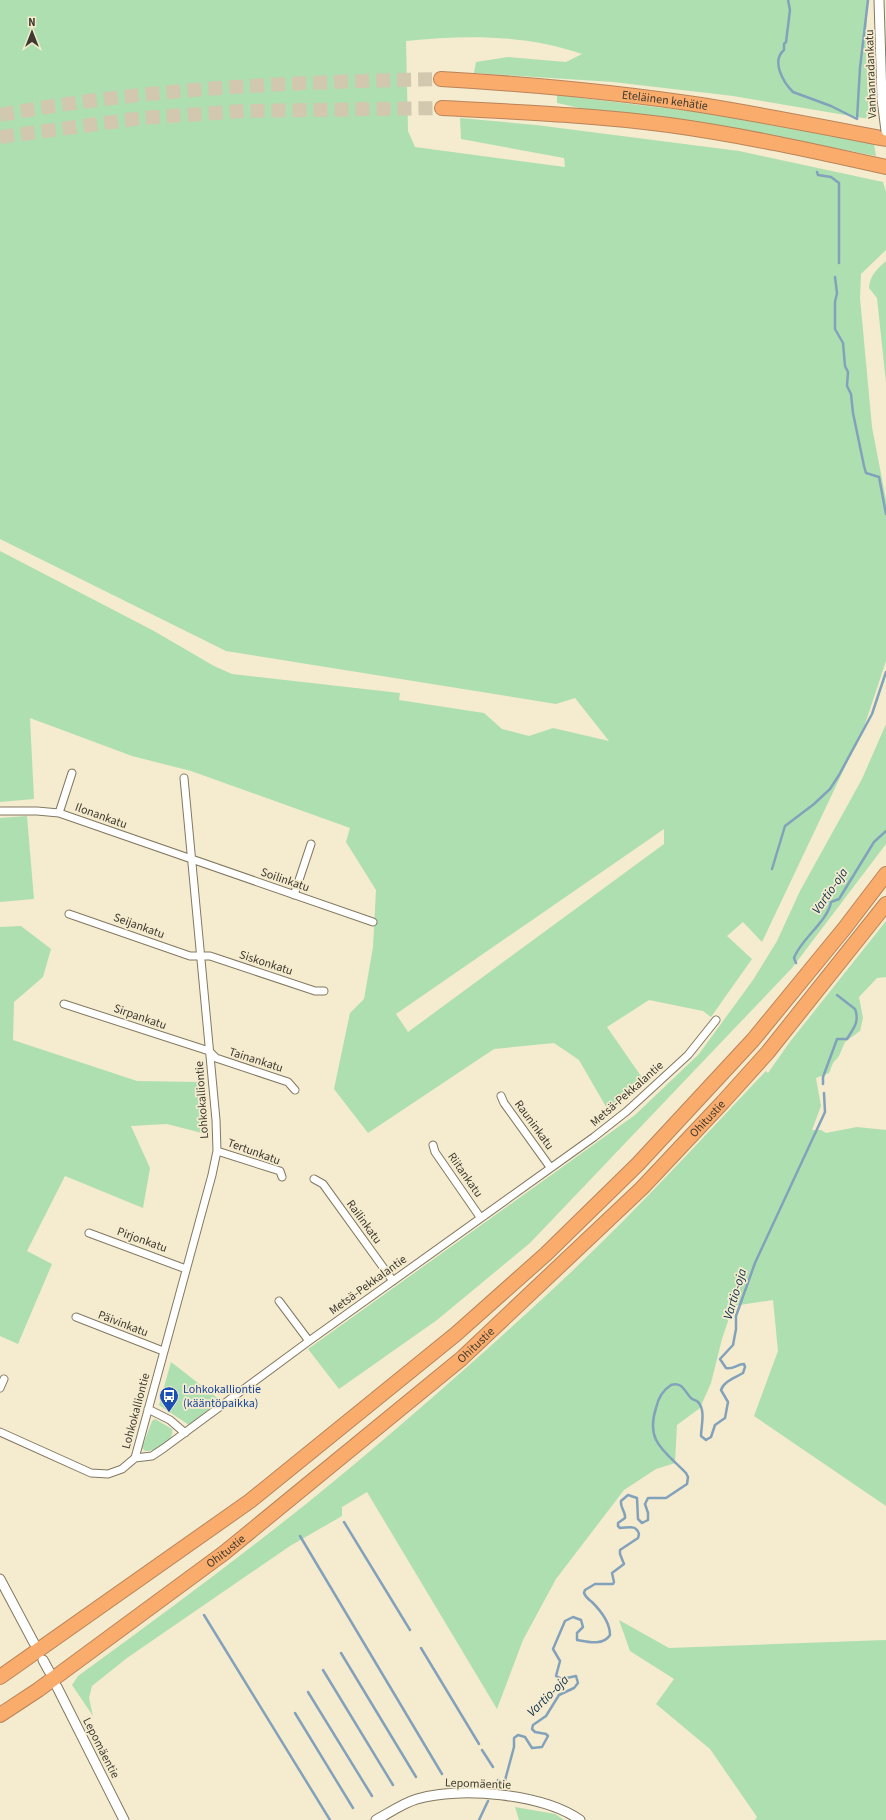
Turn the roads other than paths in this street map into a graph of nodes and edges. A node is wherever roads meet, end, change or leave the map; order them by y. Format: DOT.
graph roads {
  1 [pos="879,0"];
  2 [pos="886,2"];
  3 [pos="881,15"];
  4 [pos="442,79"];
  5 [pos="442,108"];
  6 [pos="770,117"];
  7 [pos="886,130"];
  8 [pos="886,139"];
  9 [pos="765,140"];
  10 [pos="886,167"];
  11 [pos="886,174"];
  12 [pos="72,773"];
  13 [pos="184,778"];
  14 [pos="0,811"];
  15 [pos="59,813"];
  16 [pos="311,844"];
  17 [pos="191,859"];
  18 [pos="886,874"];
  19 [pos="294,895"];
  20 [pos="886,904"];
  21 [pos="69,914"];
  22 [pos="373,922"];
  23 [pos="202,956"];
  24 [pos="324,991"];
  25 [pos="64,1004"];
  26 [pos="716,1020"];
  27 [pos="209,1051"];
  28 [pos="295,1090"];
  29 [pos="501,1096"];
  30 [pos="433,1145"];
  31 [pos="217,1151"];
  32 [pos="550,1167"];
  33 [pos="282,1177"];
  34 [pos="314,1179"];
  35 [pos="480,1217"];
  36 [pos="89,1234"];
  37 [pos="186,1269"];
  38 [pos="393,1281"];
  39 [pos="279,1301"];
  40 [pos="76,1317"];
  41 [pos="309,1341"];
  42 [pos="163,1350"];
  43 [pos="4,1379"];
  44 [pos="0,1388"];
  45 [pos="148,1408"];
  46 [pos="0,1432"];
  47 [pos="185,1433"];
  48 [pos="135,1458"];
  49 [pos="0,1579"];
  50 [pos="34,1643"];
  51 [pos="43,1660"];
  52 [pos="49,1671"];
  53 [pos="0,1677"];
  54 [pos="57,1687"];
  55 [pos="0,1715"];
  56 [pos="124,1820"];
  57 [pos="376,1820"];
  58 [pos="580,1820"];
  1 -- 3 [label="street, Vanhanradankatu"];
  2 -- 3 [label="street, Vanhanradankatu"];
  3 -- 7 [label="street, Vanhanradankatu, bridge"];
  4 -- 6 [label="highway, Eteläinen kehätie"];
  5 -- 9 [label="highway, Eteläinen kehätie"];
  6 -- 7 [label="highway"];
  6 -- 8 [label="highway, Eteläinen kehätie"];
  9 -- 10 [label="highway, Eteläinen kehätie"];
  9 -- 11 [label="highway"];
  12 -- 15 [label="street"];
  13 -- 17 [label="street, Lohkokalliontie"];
  14 -- 15 [label="street, Ilonankatu"];
  15 -- 17 [label="street, Ilonankatu"];
  16 -- 19 [label="street"];
  17 -- 19 [label="street, Soilinkatu"];
  17 -- 23 [label="street, Lohkokalliontie"];
  18 -- 53 [label="highway, Ohitustie"];
  19 -- 22 [label="street, Soilinkatu"];
  20 -- 55 [label="highway, Ohitustie"];
  21 -- 23 [label="street, Seijankatu"];
  23 -- 24 [label="street, Siskonkatu"];
  23 -- 27 [label="street, Lohkokalliontie"];
  25 -- 27 [label="street, Sirpankatu"];
  26 -- 32 [label="street, Metsä-Pekkalantie"];
  27 -- 28 [label="street, Tainankatu"];
  27 -- 31 [label="street, Lohkokalliontie"];
  29 -- 32 [label="street, Rauninkatu"];
  30 -- 35 [label="street, Riitankatu"];
  31 -- 33 [label="street, Tertunkatu"];
  31 -- 37 [label="street, Lohkokalliontie"];
  32 -- 35 [label="street, Metsä-Pekkalantie"];
  34 -- 38 [label="street, Railinkatu"];
  35 -- 38 [label="street, Metsä-Pekkalantie"];
  36 -- 37 [label="street, Pirjonkatu"];
  37 -- 42 [label="street, Lohkokalliontie"];
  38 -- 41 [label="street, Metsä-Pekkalantie"];
  39 -- 41 [label="street"];
  40 -- 42 [label="street, Päivinkatu"];
  41 -- 47 [label="street, Metsä-Pekkalantie"];
  42 -- 45 [label="street, Lohkokalliontie"];
  43 -- 44 [label="street"];
  45 -- 47 [label="street"];
  45 -- 48 [label="street, Lohkokalliontie"];
  46 -- 48 [label="street, Metsä-Pekkalantie"];
  47 -- 48 [label="street, Metsä-Pekkalantie"];
  49 -- 50 [label="street"];
  51 -- 52 [label="street"];
  54 -- 56 [label="street, Lepomäentie"];
  57 -- 58 [label="street, Lepomäentie"];
}
